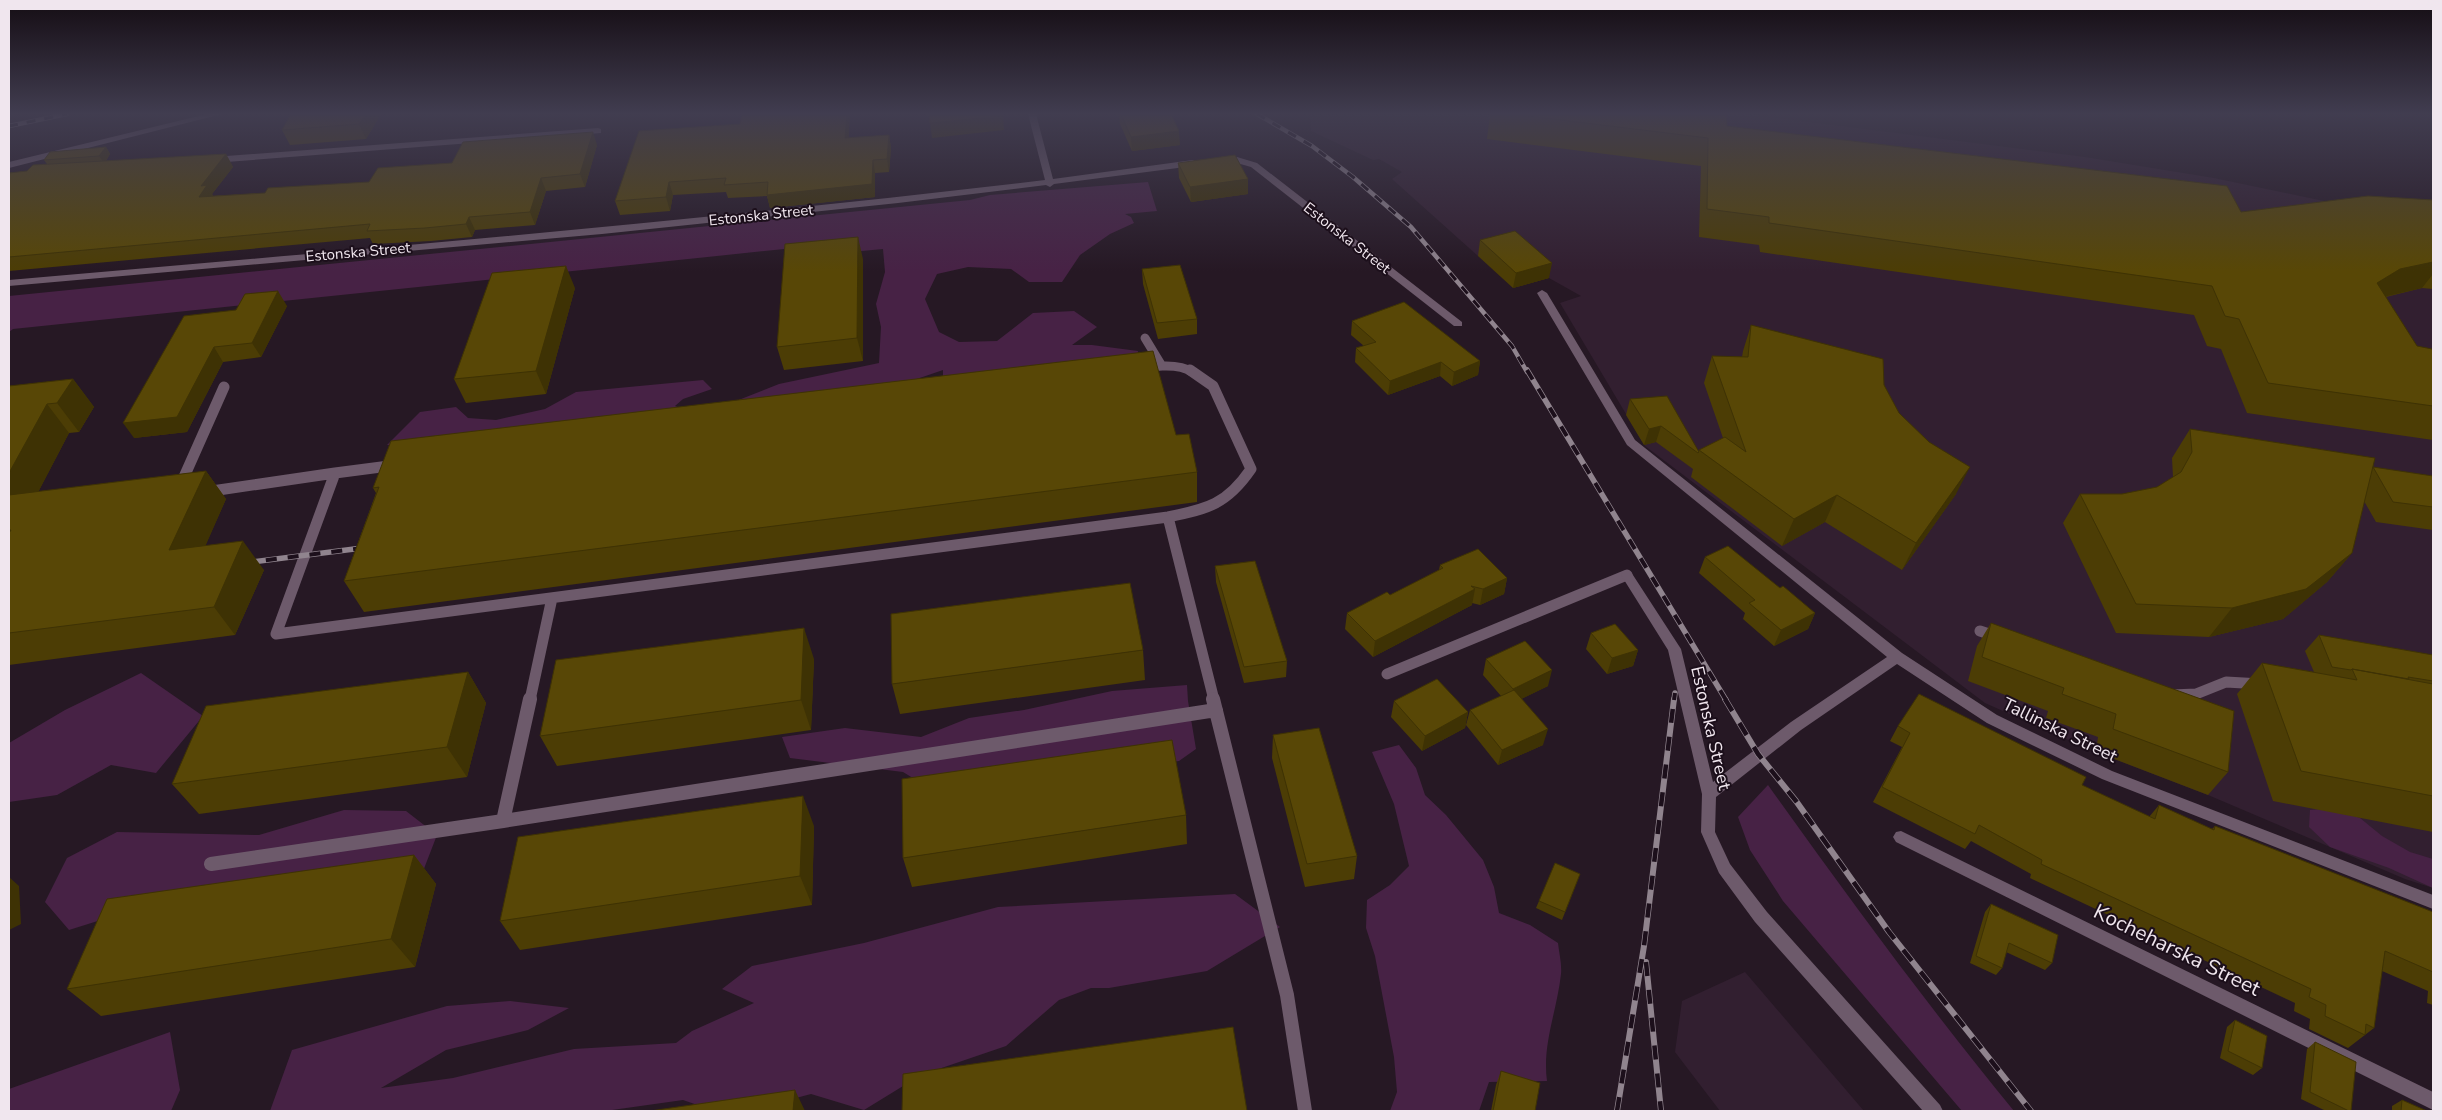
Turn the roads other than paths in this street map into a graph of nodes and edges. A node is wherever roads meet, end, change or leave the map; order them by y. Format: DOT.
graph roads {
  1 [pos="1045,166"];
  2 [pos="1171,166"];
  3 [pos="1256,166"];
  4 [pos="1050,184"];
  5 [pos="9,283"];
  6 [pos="1542,293"];
  7 [pos="1458,324"];
  8 [pos="1145,338"];
  9 [pos="1162,366"];
  10 [pos="224,387"];
  11 [pos="334,473"];
  12 [pos="1168,517"];
  13 [pos="1627,575"];
  14 [pos="552,598"];
  15 [pos="1980,631"];
  16 [pos="2008,641"];
  17 [pos="1897,657"];
  18 [pos="1387,674"];
  19 [pos="2278,685"];
  20 [pos="2156,692"];
  21 [pos="1216,710"];
  22 [pos="1709,794"];
  23 [pos="503,822"];
  24 [pos="1902,837"];
  25 [pos="211,864"];
  26 [pos="2433,902"];
  27 [pos="2433,1101"];
  28 [pos="1305,1111"];
  29 [pos="1934,1111"];
  1 -- 4 [label="street"];
  2 -- 4 [label="street, Estonska Street"];
  3 -- 7 [label="street, Estonska Street"];
  4 -- 5 [label="street, Estonska Street"];
  6 -- 17 [label="street"];
  8 -- 9 [label="lane"];
  9 -- 11 [label="lane"];
  9 -- 12 [label="lane"];
  10 -- 11 [label="lane"];
  11 -- 14 [label="lane"];
  12 -- 14 [label="lane"];
  12 -- 21 [label="lane"];
  13 -- 18 [label="lane, Estonska Street"];
  13 -- 22 [label="street, Estonska Street"];
  14 -- 23 [label="lane"];
  15 -- 16 [label="lane"];
  17 -- 22 [label="street"];
  17 -- 26 [label="street, Tallinska Street"];
  19 -- 20 [label="lane"];
  21 -- 23 [label="lane"];
  21 -- 28 [label="lane"];
  22 -- 29 [label="street, Estonska Street"];
  23 -- 25 [label="lane"];
  24 -- 27 [label="street, Kocheharska Street"];
}
